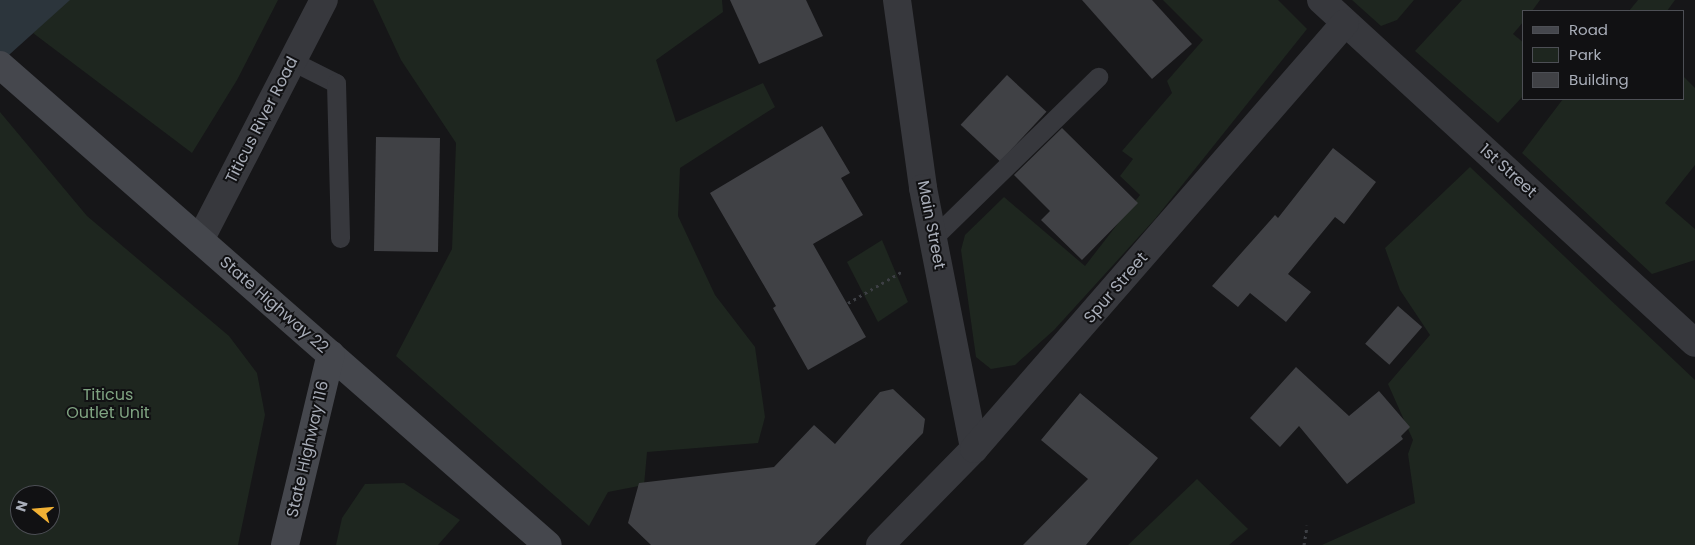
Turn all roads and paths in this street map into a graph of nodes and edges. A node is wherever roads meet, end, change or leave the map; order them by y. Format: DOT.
graph roads {
  1 [pos="324,0"];
  2 [pos="896,0"];
  3 [pos="1320,0"];
  4 [pos="1345,23"];
  5 [pos="292,61"];
  6 [pos="0,65"];
  7 [pos="1098,77"];
  8 [pos="340,238"];
  9 [pos="200,240"];
  10 [pos="934,245"];
  11 [pos="848,303"];
  12 [pos="1695,343"];
  13 [pos="331,354"];
  14 [pos="974,449"];
  15 [pos="1307,525"];
  16 [pos="286,545"];
  17 [pos="548,545"];
  18 [pos="880,545"];
  19 [pos="1304,545"];
  1 -- 5 [label="street, Titicus River Road"];
  2 -- 10 [label="street, Main Street"];
  3 -- 4 [label="street, 1st Street"];
  4 -- 12 [label="street, 1st Street"];
  4 -- 14 [label="street, Spur Street"];
  5 -- 8 [label="lane"];
  5 -- 9 [label="street, Titicus River Road"];
  6 -- 9 [label="main road, State Highway 22"];
  7 -- 10 [label="lane"];
  9 -- 13 [label="main road, State Highway 22"];
  10 -- 11 [label="path"];
  10 -- 14 [label="street, Main Street"];
  13 -- 16 [label="main road, State Highway 116"];
  13 -- 17 [label="main road, State Highway 22"];
  14 -- 18 [label="street, Spur Street"];
  15 -- 19 [label="path"];
}
